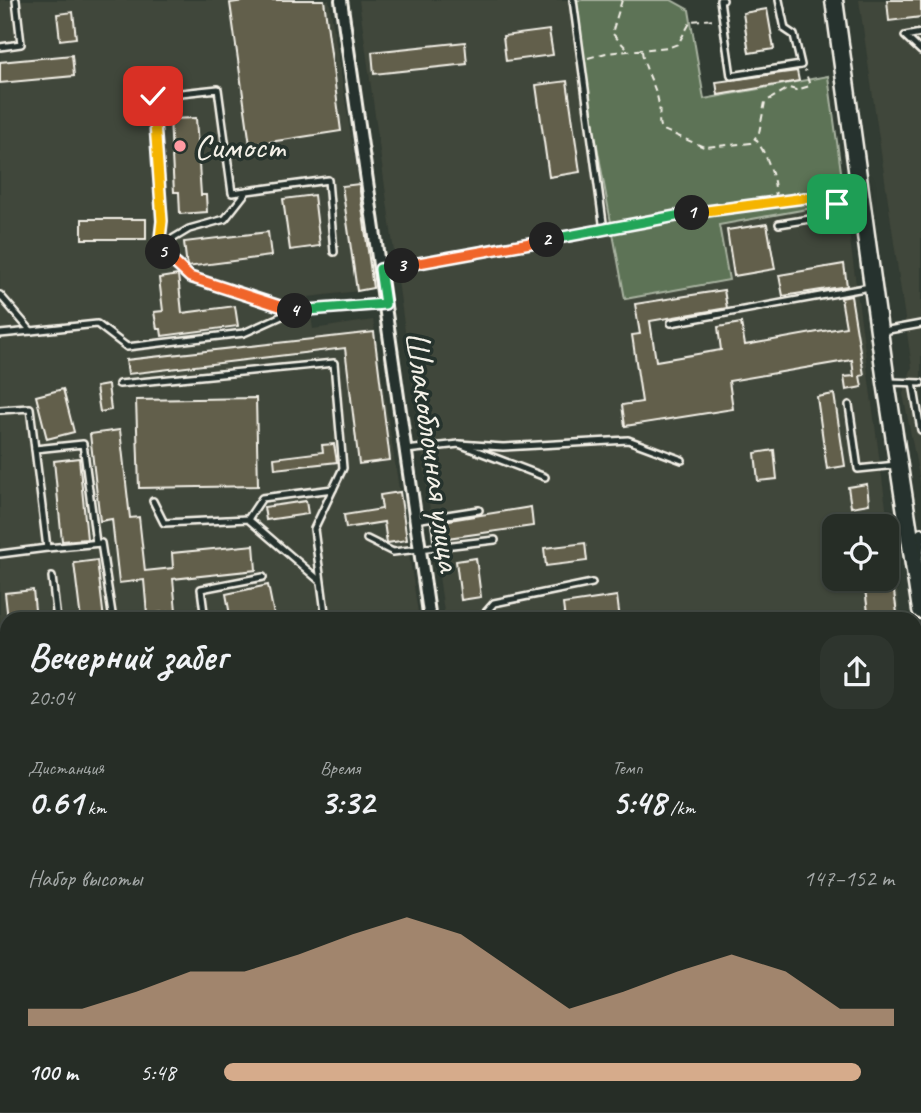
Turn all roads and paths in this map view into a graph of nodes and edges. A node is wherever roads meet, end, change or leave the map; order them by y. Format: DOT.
graph roads {
  1 [pos="16,0"];
  2 [pos="341,0"];
  3 [pos="573,0"];
  4 [pos="622,0"];
  5 [pos="723,0"];
  6 [pos="779,0"];
  7 [pos="834,0"];
  8 [pos="723,18"];
  9 [pos="921,33"];
  10 [pos="0,47"];
  11 [pos="628,51"];
  12 [pos="642,51"];
  13 [pos="921,51"];
  14 [pos="580,61"];
  15 [pos="801,65"];
  16 [pos="755,138"];
  17 [pos="247,191"];
  18 [pos="776,200"];
  19 [pos="842,208"];
  20 [pos="863,210"];
  21 [pos="779,224"];
  22 [pos="604,230"];
  23 [pos="159,247"];
  24 [pos="334,251"];
  25 [pos="380,269"];
  26 [pos="873,286"];
  27 [pos="0,295"];
  28 [pos="385,304"];
  29 [pos="293,311"];
  30 [pos="671,323"];
  31 [pos="921,324"];
  32 [pos="32,331"];
  33 [pos="879,331"];
  34 [pos="0,334"];
  35 [pos="886,382"];
  36 [pos="913,383"];
  37 [pos="921,383"];
  38 [pos="119,384"];
  39 [pos="849,405"];
  40 [pos="0,410"];
  41 [pos="921,430"];
  42 [pos="459,444"];
  43 [pos="35,449"];
  44 [pos="406,450"];
  45 [pos="682,460"];
  46 [pos="899,464"];
  47 [pos="545,477"];
  48 [pos="333,489"];
  49 [pos="153,501"];
  50 [pos="479,510"];
  51 [pos="248,519"];
  52 [pos="415,520"];
  53 [pos="921,534"];
  54 [pos="368,539"];
  55 [pos="495,540"];
  56 [pos="96,543"];
  57 [pos="47,548"];
  58 [pos="420,551"];
  59 [pos="0,554"];
  60 [pos="915,568"];
  61 [pos="52,578"];
  62 [pos="263,578"];
  63 [pos="321,582"];
  64 [pos="592,583"];
  65 [pos="921,610"];
  66 [pos="56,612"];
  67 [pos="112,612"];
  68 [pos="204,612"];
  69 [pos="325,612"];
  70 [pos="429,612"];
  71 [pos="487,612"];
  1 -- 10 [label="lane"];
  2 -- 25 [label="street, Шлакоблочная улица"];
  3 -- 14 [label="lane"];
  4 -- 11 [label="path"];
  5 -- 8 [label="lane"];
  6 -- 15 [label="lane"];
  7 -- 20 [label="main road"];
  8 -- 12 [label="path"];
  8 -- 15 [label="lane"];
  9 -- 13 [label="lane"];
  11 -- 12 [label="path"];
  11 -- 14 [label="path"];
  12 -- 16 [label="path"];
  14 -- 22 [label="lane"];
  15 -- 16 [label="path"];
  16 -- 18 [label="path"];
  17 -- 23 [label="lane"];
  17 -- 23 [label="lane"];
  17 -- 24 [label="lane"];
  18 -- 19 [label="path"];
  18 -- 22 [label="path"];
  20 -- 21 [label="lane"];
  20 -- 26 [label="main road"];
  22 -- 25 [label="lane"];
  23 -- 29 [label="lane"];
  25 -- 28 [label="street, Шлакоблочная улица"];
  26 -- 30 [label="lane"];
  26 -- 33 [label="main road"];
  27 -- 32 [label="lane"];
  28 -- 29 [label="lane"];
  28 -- 44 [label="street, Шлакоблочная улица"];
  29 -- 32 [label="lane"];
  31 -- 33 [label="lane"];
  32 -- 34 [label="lane"];
  33 -- 35 [label="main road"];
  35 -- 36 [label="lane"];
  35 -- 46 [label="main road"];
  36 -- 37 [label="lane"];
  36 -- 41 [label="lane"];
  38 -- 48 [label="lane"];
  39 -- 46 [label="lane"];
  40 -- 43 [label="lane"];
  42 -- 44 [label="lane"];
  42 -- 45 [label="lane"];
  42 -- 47 [label="lane"];
  43 -- 56 [label="lane"];
  43 -- 57 [label="lane"];
  44 -- 52 [label="street, Шлакоблочная улица"];
  46 -- 60 [label="main road"];
  48 -- 51 [label="lane"];
  48 -- 63 [label="lane"];
  49 -- 51 [label="lane"];
  50 -- 52 [label="lane"];
  51 -- 63 [label="lane"];
  52 -- 58 [label="street, Шлакоблочная улица"];
  53 -- 60 [label="street"];
  54 -- 58 [label="lane"];
  55 -- 58 [label="lane"];
  56 -- 57 [label="lane"];
  56 -- 67 [label="lane"];
  57 -- 59 [label="lane"];
  58 -- 70 [label="street, Шлакоблочная улица"];
  60 -- 65 [label="main road"];
  61 -- 66 [label="lane"];
  62 -- 68 [label="lane"];
  63 -- 69 [label="lane"];
  64 -- 71 [label="lane"];
}
